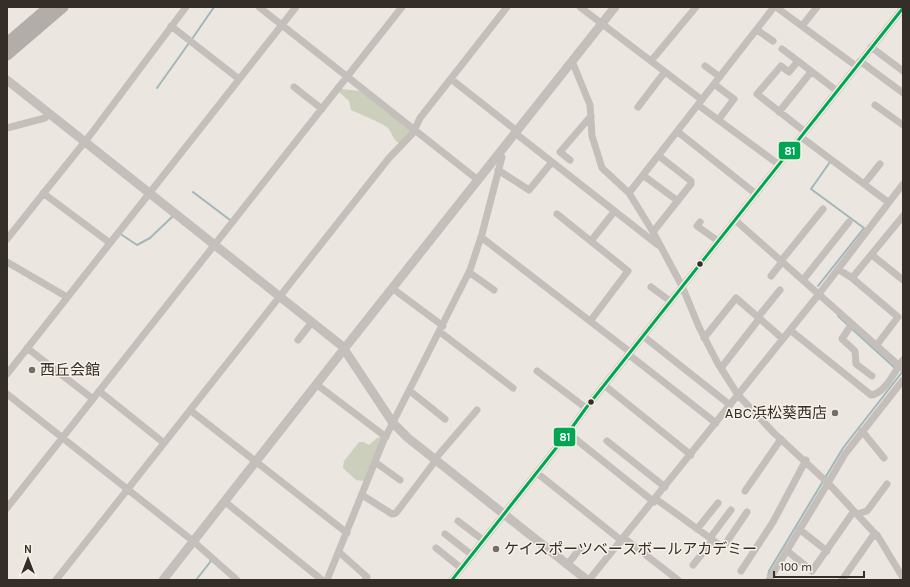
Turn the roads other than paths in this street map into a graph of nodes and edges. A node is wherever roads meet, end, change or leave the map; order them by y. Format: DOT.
graph roads {
  1 [pos="49,7"];
  2 [pos="62,7"];
  3 [pos="186,7"];
  4 [pos="260,7"];
  5 [pos="296,7"];
  6 [pos="402,7"];
  7 [pos="508,7"];
  8 [pos="580,7"];
  9 [pos="615,7"];
  10 [pos="696,7"];
  11 [pos="775,7"];
  12 [pos="817,7"];
  13 [pos="902,12"];
  14 [pos="602,24"];
  15 [pos="282,25"];
  16 [pos="171,26"];
  17 [pos="802,26"];
  18 [pos="757,30"];
  19 [pos="773,41"];
  20 [pos="7,43"];
  21 [pos="871,47"];
  22 [pos="782,49"];
  23 [pos="7,55"];
  24 [pos="572,61"];
  25 [pos="650,61"];
  26 [pos="798,61"];
  27 [pos="858,64"];
  28 [pos="705,66"];
  29 [pos="903,71"];
  30 [pos="664,72"];
  31 [pos="812,72"];
  32 [pos="347,76"];
  33 [pos="720,78"];
  34 [pos="239,79"];
  35 [pos="451,79"];
  36 [pos="7,80"];
  37 [pos="714,84"];
  38 [pos="294,88"];
  39 [pos="837,91"];
  40 [pos="903,93"];
  41 [pos="700,102"];
  42 [pos="875,105"];
  43 [pos="638,107"];
  44 [pos="322,109"];
  45 [pos="779,112"];
  46 [pos="49,114"];
  47 [pos="591,116"];
  48 [pos="719,119"];
  49 [pos="903,125"];
  50 [pos="7,128"];
  51 [pos="415,129"];
  52 [pos="516,132"];
  53 [pos="678,132"];
  54 [pos="803,134"];
  55 [pos="84,142"];
  56 [pos="498,154"];
  57 [pos="658,156"];
  58 [pos="570,160"];
  59 [pos="552,162"];
  60 [pos="778,164"];
  61 [pos="880,164"];
  62 [pos="498,170"];
  63 [pos="644,176"];
  64 [pos="478,180"];
  65 [pos="864,184"];
  66 [pos="903,184"];
  67 [pos="43,193"];
  68 [pos="149,193"];
  69 [pos="629,193"];
  70 [pos="756,194"];
  71 [pos="678,201"];
  72 [pos="888,202"];
  73 [pos="823,209"];
  74 [pos="614,212"];
  75 [pos="557,214"];
  76 [pos="903,216"];
  77 [pos="735,220"];
  78 [pos="700,222"];
  79 [pos="849,222"];
  80 [pos="653,232"];
  81 [pos="481,237"];
  82 [pos="7,239"];
  83 [pos="591,241"];
  84 [pos="718,241"];
  85 [pos="110,243"];
  86 [pos="215,245"];
  87 [pos="660,247"];
  88 [pos="872,255"];
  89 [pos="7,262"];
  90 [pos="782,262"];
  91 [pos="838,268"];
  92 [pos="469,272"];
  93 [pos="771,276"];
  94 [pos="852,278"];
  95 [pos="803,280"];
  96 [pos="903,280"];
  97 [pos="682,286"];
  98 [pos="651,287"];
  99 [pos="392,288"];
  100 [pos="494,290"];
  101 [pos="780,290"];
  102 [pos="819,294"];
  103 [pos="280,297"];
  104 [pos="67,298"];
  105 [pos="670,301"];
  106 [pos="901,314"];
  107 [pos="759,318"];
  108 [pos="591,320"];
  109 [pos="312,322"];
  110 [pos="850,327"];
  111 [pos="442,329"];
  112 [pos="790,330"];
  113 [pos="643,336"];
  114 [pos="704,338"];
  115 [pos="783,339"];
  116 [pos="298,340"];
  117 [pos="876,346"];
  118 [pos="28,348"];
  119 [pos="344,348"];
  120 [pos="629,353"];
  121 [pos="900,367"];
  122 [pos="721,368"];
  123 [pos="537,371"];
  124 [pos="7,374"];
  125 [pos="872,376"];
  126 [pos="903,380"];
  127 [pos="316,384"];
  128 [pos="604,385"];
  129 [pos="514,388"];
  130 [pos="410,390"];
  131 [pos="99,391"];
  132 [pos="7,394"];
  133 [pos="738,395"];
  134 [pos="93,399"];
  135 [pos="730,405"];
  136 [pos="586,408"];
  137 [pos="190,410"];
  138 [pos="477,410"];
  139 [pos="446,419"];
  140 [pos="393,423"];
  141 [pos="716,423"];
  142 [pos="862,431"];
  143 [pos="568,432"];
  144 [pos="386,437"];
  145 [pos="62,438"];
  146 [pos="781,439"];
  147 [pos="607,441"];
  148 [pos="164,443"];
  149 [pos="691,455"];
  150 [pos="884,458"];
  151 [pos="435,459"];
  152 [pos="806,460"];
  153 [pos="255,462"];
  154 [pos="375,462"];
  155 [pos="537,473"];
  156 [pos="400,480"];
  157 [pos="828,483"];
  158 [pos="887,484"];
  159 [pos="665,487"];
  160 [pos="128,489"];
  161 [pos="745,491"];
  162 [pos="362,495"];
  163 [pos="655,500"];
  164 [pos="224,501"];
  165 [pos="718,503"];
  166 [pos="7,508"];
  167 [pos="731,510"];
  168 [pos="747,512"];
  169 [pos="856,513"];
  170 [pos="504,514"];
  171 [pos="458,521"];
  172 [pos="697,529"];
  173 [pos="799,529"];
  174 [pos="347,533"];
  175 [pos="445,534"];
  176 [pos="876,535"];
  177 [pos="711,539"];
  178 [pos="483,540"];
  179 [pos="623,540"];
  180 [pos="193,541"];
  181 [pos="582,546"];
  182 [pos="436,548"];
  183 [pos="786,550"];
  184 [pos="826,551"];
  185 [pos="339,552"];
  186 [pos="472,554"];
  187 [pos="567,565"];
  188 [pos="693,565"];
  189 [pos="461,568"];
  190 [pos="741,570"];
  191 [pos="903,578"];
  192 [pos="56,580"];
  193 [pos="163,580"];
  194 [pos="238,580"];
  195 [pos="322,580"];
  196 [pos="327,580"];
  197 [pos="365,580"];
  198 [pos="452,580"];
  199 [pos="588,580"];
  200 [pos="678,580"];
  201 [pos="769,580"];
  202 [pos="842,580"];
  1 -- 20 [label="main road"];
  2 -- 23 [label="main road"];
  3 -- 16 [label="street"];
  4 -- 15 [label="street"];
  5 -- 15 [label="street"];
  6 -- 32 [label="street"];
  7 -- 35 [label="street"];
  8 -- 14 [label="street"];
  9 -- 14 [label="street"];
  10 -- 25 [label="street"];
  11 -- 17 [label="street"];
  11 -- 18 [label="street"];
  12 -- 17 [label="street"];
  13 -- 21 [label="street"];
  14 -- 24 [label="street"];
  14 -- 25 [label="street"];
  15 -- 32 [label="street"];
  15 -- 34 [label="street"];
  16 -- 34 [label="street"];
  16 -- 55 [label="street"];
  17 -- 27 [label="street"];
  18 -- 19 [label="street"];
  18 -- 33 [label="street"];
  21 -- 27 [label="street"];
  21 -- 29 [label="street"];
  22 -- 26 [label="street"];
  24 -- 47 [label="street"];
  24 -- 52 [label="street"];
  25 -- 30 [label="street"];
  26 -- 31 [label="street"];
  26 -- 45 [label="street"];
  27 -- 39 [label="street"];
  27 -- 40 [label="street"];
  28 -- 33 [label="street"];
  30 -- 41 [label="street"];
  30 -- 43 [label="street"];
  31 -- 39 [label="street"];
  31 -- 45 [label="street"];
  32 -- 44 [label="street"];
  32 -- 51 [label="street"];
  33 -- 37 [label="street"];
  34 -- 68 [label="street"];
  35 -- 51 [label="street"];
  35 -- 52 [label="street"];
  36 -- 46 [label="street"];
  37 -- 41 [label="street"];
  37 -- 48 [label="street"];
  38 -- 44 [label="street"];
  39 -- 54 [label="street"];
  41 -- 48 [label="street"];
  41 -- 53 [label="street"];
  42 -- 49 [label="street"];
  44 -- 86 [label="street"];
  45 -- 54 [label="street"];
  46 -- 50 [label="street"];
  46 -- 55 [label="street"];
  47 -- 58 [label="street"];
  47 -- 69 [label="street"];
  48 -- 60 [label="street"];
  51 -- 64 [label="street"];
  51 -- 103 [label="street"];
  52 -- 56 [label="street"];
  52 -- 59 [label="street"];
  53 -- 57 [label="street"];
  53 -- 70 [label="street"];
  54 -- 60 [label="street"];
  54 -- 65 [label="street"];
  55 -- 67 [label="street"];
  55 -- 68 [label="street"];
  56 -- 62 [label="street"];
  56 -- 64 [label="street"];
  57 -- 63 [label="street"];
  57 -- 71 [label="street"];
  59 -- 62 [label="street"];
  59 -- 74 [label="street"];
  60 -- 70 [label="street"];
  61 -- 65 [label="street"];
  62 -- 81 [label="street"];
  63 -- 69 [label="street"];
  63 -- 71 [label="street"];
  64 -- 99 [label="street"];
  65 -- 72 [label="street"];
  66 -- 72 [label="street"];
  67 -- 82 [label="street"];
  67 -- 85 [label="street"];
  68 -- 85 [label="street"];
  68 -- 86 [label="street"];
  69 -- 80 [label="street"];
  70 -- 77 [label="street"];
  71 -- 80 [label="street"];
  72 -- 91 [label="street"];
  73 -- 90 [label="street"];
  74 -- 83 [label="street"];
  74 -- 87 [label="street"];
  75 -- 83 [label="street"];
  76 -- 88 [label="street"];
  77 -- 84 [label="street"];
  77 -- 90 [label="street"];
  78 -- 84 [label="street"];
  79 -- 95 [label="street"];
  80 -- 87 [label="street"];
  81 -- 92 [label="street"];
  81 -- 108 [label="street"];
  83 -- 108 [label="street"];
  84 -- 97 [label="street"];
  85 -- 104 [label="street"];
  86 -- 103 [label="street"];
  86 -- 131 [label="street"];
  87 -- 97 [label="street"];
  88 -- 94 [label="street"];
  88 -- 96 [label="street"];
  89 -- 104 [label="street"];
  90 -- 93 [label="street"];
  90 -- 95 [label="street"];
  91 -- 94 [label="street"];
  91 -- 102 [label="street"];
  92 -- 100 [label="street"];
  92 -- 111 [label="street"];
  94 -- 106 [label="street"];
  95 -- 102 [label="street"];
  97 -- 105 [label="street"];
  97 -- 114 [label="street"];
  98 -- 105 [label="street"];
  99 -- 111 [label="street"];
  99 -- 119 [label="street"];
  101 -- 107 [label="street"];
  102 -- 112 [label="street"];
  102 -- 117 [label="street"];
  103 -- 109 [label="street"];
  103 -- 137 [label="street"];
  104 -- 118 [label="street"];
  105 -- 113 [label="street"];
  106 -- 117 [label="street"];
  107 -- 114 [label="street"];
  107 -- 115 [label="street"];
  107 -- 122 [label="street"];
  108 -- 120 [label="street"];
  109 -- 116 [label="street"];
  109 -- 119 [label="street"];
  110 -- 125 [label="street"];
  111 -- 129 [label="street"];
  111 -- 130 [label="street"];
  112 -- 115 [label="street"];
  112 -- 121 [label="street"];
  113 -- 120 [label="street"];
  113 -- 135 [label="street"];
  114 -- 122 [label="street"];
  115 -- 133 [label="street"];
  117 -- 121 [label="street"];
  118 -- 124 [label="street"];
  118 -- 134 [label="street"];
  119 -- 127 [label="street"];
  119 -- 140 [label="street"];
  120 -- 128 [label="street"];
  120 -- 141 [label="street"];
  122 -- 133 [label="street"];
  123 -- 136 [label="street"];
  126 -- 142 [label="street"];
  127 -- 144 [label="street"];
  127 -- 153 [label="street"];
  128 -- 136 [label="street"];
  128 -- 149 [label="street"];
  130 -- 139 [label="street"];
  130 -- 140 [label="street"];
  131 -- 134 [label="street"];
  131 -- 148 [label="street"];
  132 -- 145 [label="street"];
  133 -- 135 [label="street"];
  133 -- 146 [label="street"];
  134 -- 145 [label="street"];
  135 -- 141 [label="street"];
  136 -- 143 [label="street"];
  137 -- 148 [label="street"];
  137 -- 153 [label="street"];
  138 -- 151 [label="street"];
  140 -- 144 [label="street"];
  140 -- 151 [label="street"];
  141 -- 149 [label="street"];
  142 -- 150 [label="street"];
  142 -- 157 [label="street"];
  143 -- 155 [label="street"];
  143 -- 163 [label="street"];
  144 -- 154 [label="street"];
  145 -- 160 [label="street"];
  145 -- 166 [label="street"];
  146 -- 152 [label="street"];
  146 -- 161 [label="street"];
  147 -- 159 [label="street"];
  148 -- 160 [label="street"];
  149 -- 159 [label="street"];
  151 -- 162 [label="street"];
  151 -- 170 [label="street"];
  152 -- 157 [label="street"];
  152 -- 190 [label="street"];
  153 -- 164 [label="street"];
  153 -- 174 [label="street"];
  154 -- 156 [label="street"];
  154 -- 162 [label="street"];
  155 -- 170 [label="street"];
  155 -- 179 [label="street"];
  157 -- 169 [label="street"];
  157 -- 173 [label="street"];
  158 -- 169 [label="street"];
  159 -- 163 [label="street"];
  160 -- 180 [label="street"];
  160 -- 192 [label="street"];
  162 -- 174 [label="street"];
  163 -- 172 [label="street"];
  163 -- 179 [label="street"];
  164 -- 180 [label="street"];
  164 -- 195 [label="street"];
  165 -- 172 [label="street"];
  167 -- 177 [label="street"];
  168 -- 177 [label="street"];
  169 -- 176 [label="street"];
  169 -- 184 [label="street"];
  170 -- 178 [label="street"];
  170 -- 187 [label="street"];
  171 -- 178 [label="street"];
  172 -- 177 [label="street"];
  173 -- 183 [label="street"];
  173 -- 184 [label="street"];
  174 -- 185 [label="street"];
  175 -- 186 [label="street"];
  176 -- 191 [label="street"];
  176 -- 202 [label="street"];
  177 -- 188 [label="street"];
  178 -- 186 [label="street"];
  179 -- 199 [label="street"];
  179 -- 200 [label="street"];
  180 -- 193 [label="street"];
  180 -- 194 [label="street"];
  181 -- 187 [label="street"];
  182 -- 189 [label="street"];
  183 -- 184 [label="street"];
  183 -- 201 [label="street"];
  185 -- 196 [label="street"];
  185 -- 197 [label="street"];
  186 -- 189 [label="street"];
  187 -- 199 [label="street"];
  189 -- 198 [label="street"];
}
